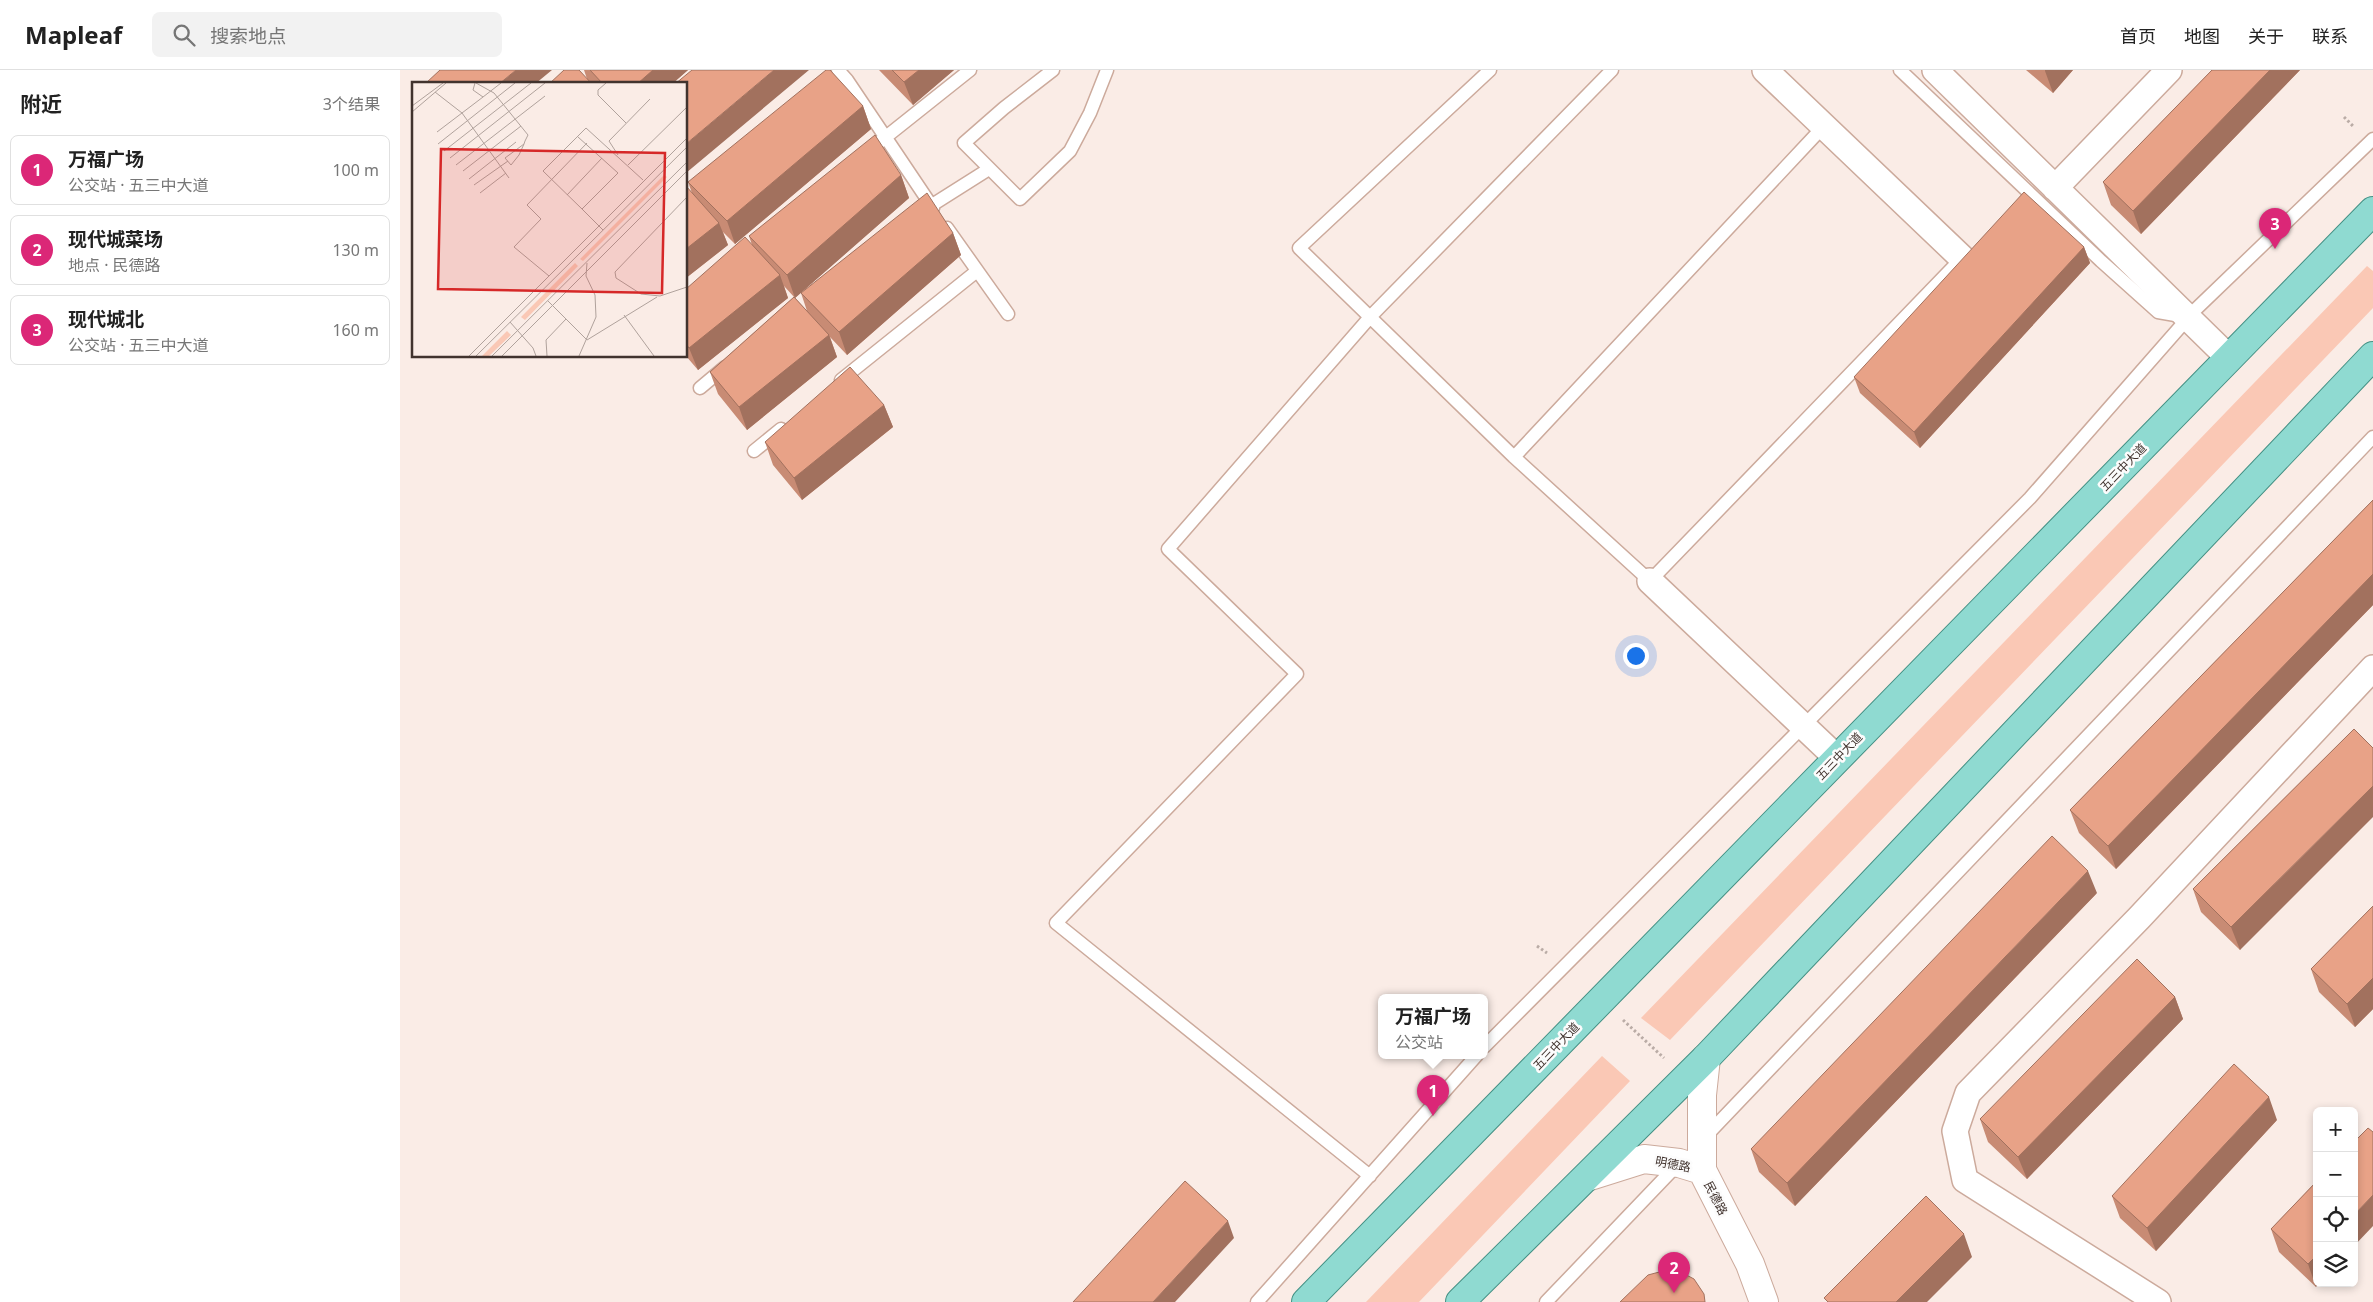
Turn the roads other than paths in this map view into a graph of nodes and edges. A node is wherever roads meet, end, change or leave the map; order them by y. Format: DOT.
graph roads {
  1 [pos="970,70"];
  2 [pos="1053,70"];
  3 [pos="1107,70"];
  4 [pos="1490,70"];
  5 [pos="1612,70"];
  6 [pos="1765,70"];
  7 [pos="1900,70"];
  8 [pos="1935,70"];
  9 [pos="2169,70"];
  10 [pos="833,72"];
  11 [pos="1824,126"];
  12 [pos="885,138"];
  13 [pos="2373,139"];
  14 [pos="854,162"];
  15 [pos="989,169"];
  16 [pos="2055,188"];
  17 [pos="930,204"];
  18 [pos="2373,211"];
  19 [pos="907,222"];
  20 [pos="1962,258"];
  21 [pos="977,271"];
  22 [pos="1008,314"];
  23 [pos="1371,316"];
  24 [pos="2188,318"];
  25 [pos="2373,356"];
  26 [pos="738,357"];
  27 [pos="2229,358"];
  28 [pos="700,388"];
  29 [pos="828,391"];
  30 [pos="791,421"];
  31 [pos="2373,437"];
  32 [pos="754,451"];
  33 [pos="1514,457"];
  34 [pos="1650,581"];
  35 [pos="2373,668"];
  36 [pos="1802,726"];
  37 [pos="1837,758"];
  38 [pos="1488,1043"];
  39 [pos="1706,1058"];
  40 [pos="1473,1059"];
  41 [pos="1701,1140"];
  42 [pos="1691,1167"];
  43 [pos="1370,1176"];
  44 [pos="1587,1177"];
  45 [pos="1257,1302"];
  46 [pos="1306,1302"];
  47 [pos="1460,1302"];
  48 [pos="1546,1302"];
  49 [pos="1764,1302"];
  50 [pos="2158,1302"];
  1 -- 12 [label="lane"];
  2 -- 15 [label="lane"];
  3 -- 15 [label="lane"];
  4 -- 23 [label="lane"];
  5 -- 23 [label="lane"];
  6 -- 11 [label="street"];
  7 -- 24 [label="lane"];
  8 -- 16 [label="street"];
  9 -- 16 [label="street"];
  10 -- 12 [label="lane"];
  11 -- 20 [label="street"];
  11 -- 33 [label="lane"];
  12 -- 14 [label="lane"];
  12 -- 17 [label="lane"];
  13 -- 24 [label="lane"];
  15 -- 17 [label="lane"];
  16 -- 24 [label="street"];
  17 -- 19 [label="lane"];
  17 -- 21 [label="lane"];
  18 -- 27 [label="main road, 五三中大道"];
  20 -- 34 [label="lane"];
  21 -- 22 [label="lane"];
  21 -- 29 [label="lane"];
  23 -- 33 [label="lane"];
  23 -- 43 [label="lane"];
  24 -- 27 [label="street"];
  24 -- 36 [label="lane"];
  25 -- 39 [label="main road"];
  26 -- 28 [label="lane"];
  27 -- 37 [label="main road, 五三中大道"];
  30 -- 32 [label="lane"];
  31 -- 41 [label="lane"];
  33 -- 34 [label="lane"];
  34 -- 36 [label="street"];
  35 -- 50 [label="street"];
  36 -- 37 [label="street"];
  36 -- 38 [label="lane"];
  37 -- 46 [label="main road, 五三中大道"];
  39 -- 41 [label="street, 民德路"];
  39 -- 44 [label="main road"];
  40 -- 43 [label="lane"];
  41 -- 42 [label="street, 民德路"];
  42 -- 44 [label="street, 明德路"];
  42 -- 48 [label="lane"];
  42 -- 49 [label="street, 民德路"];
  43 -- 45 [label="lane"];
  44 -- 47 [label="main road"];
}
